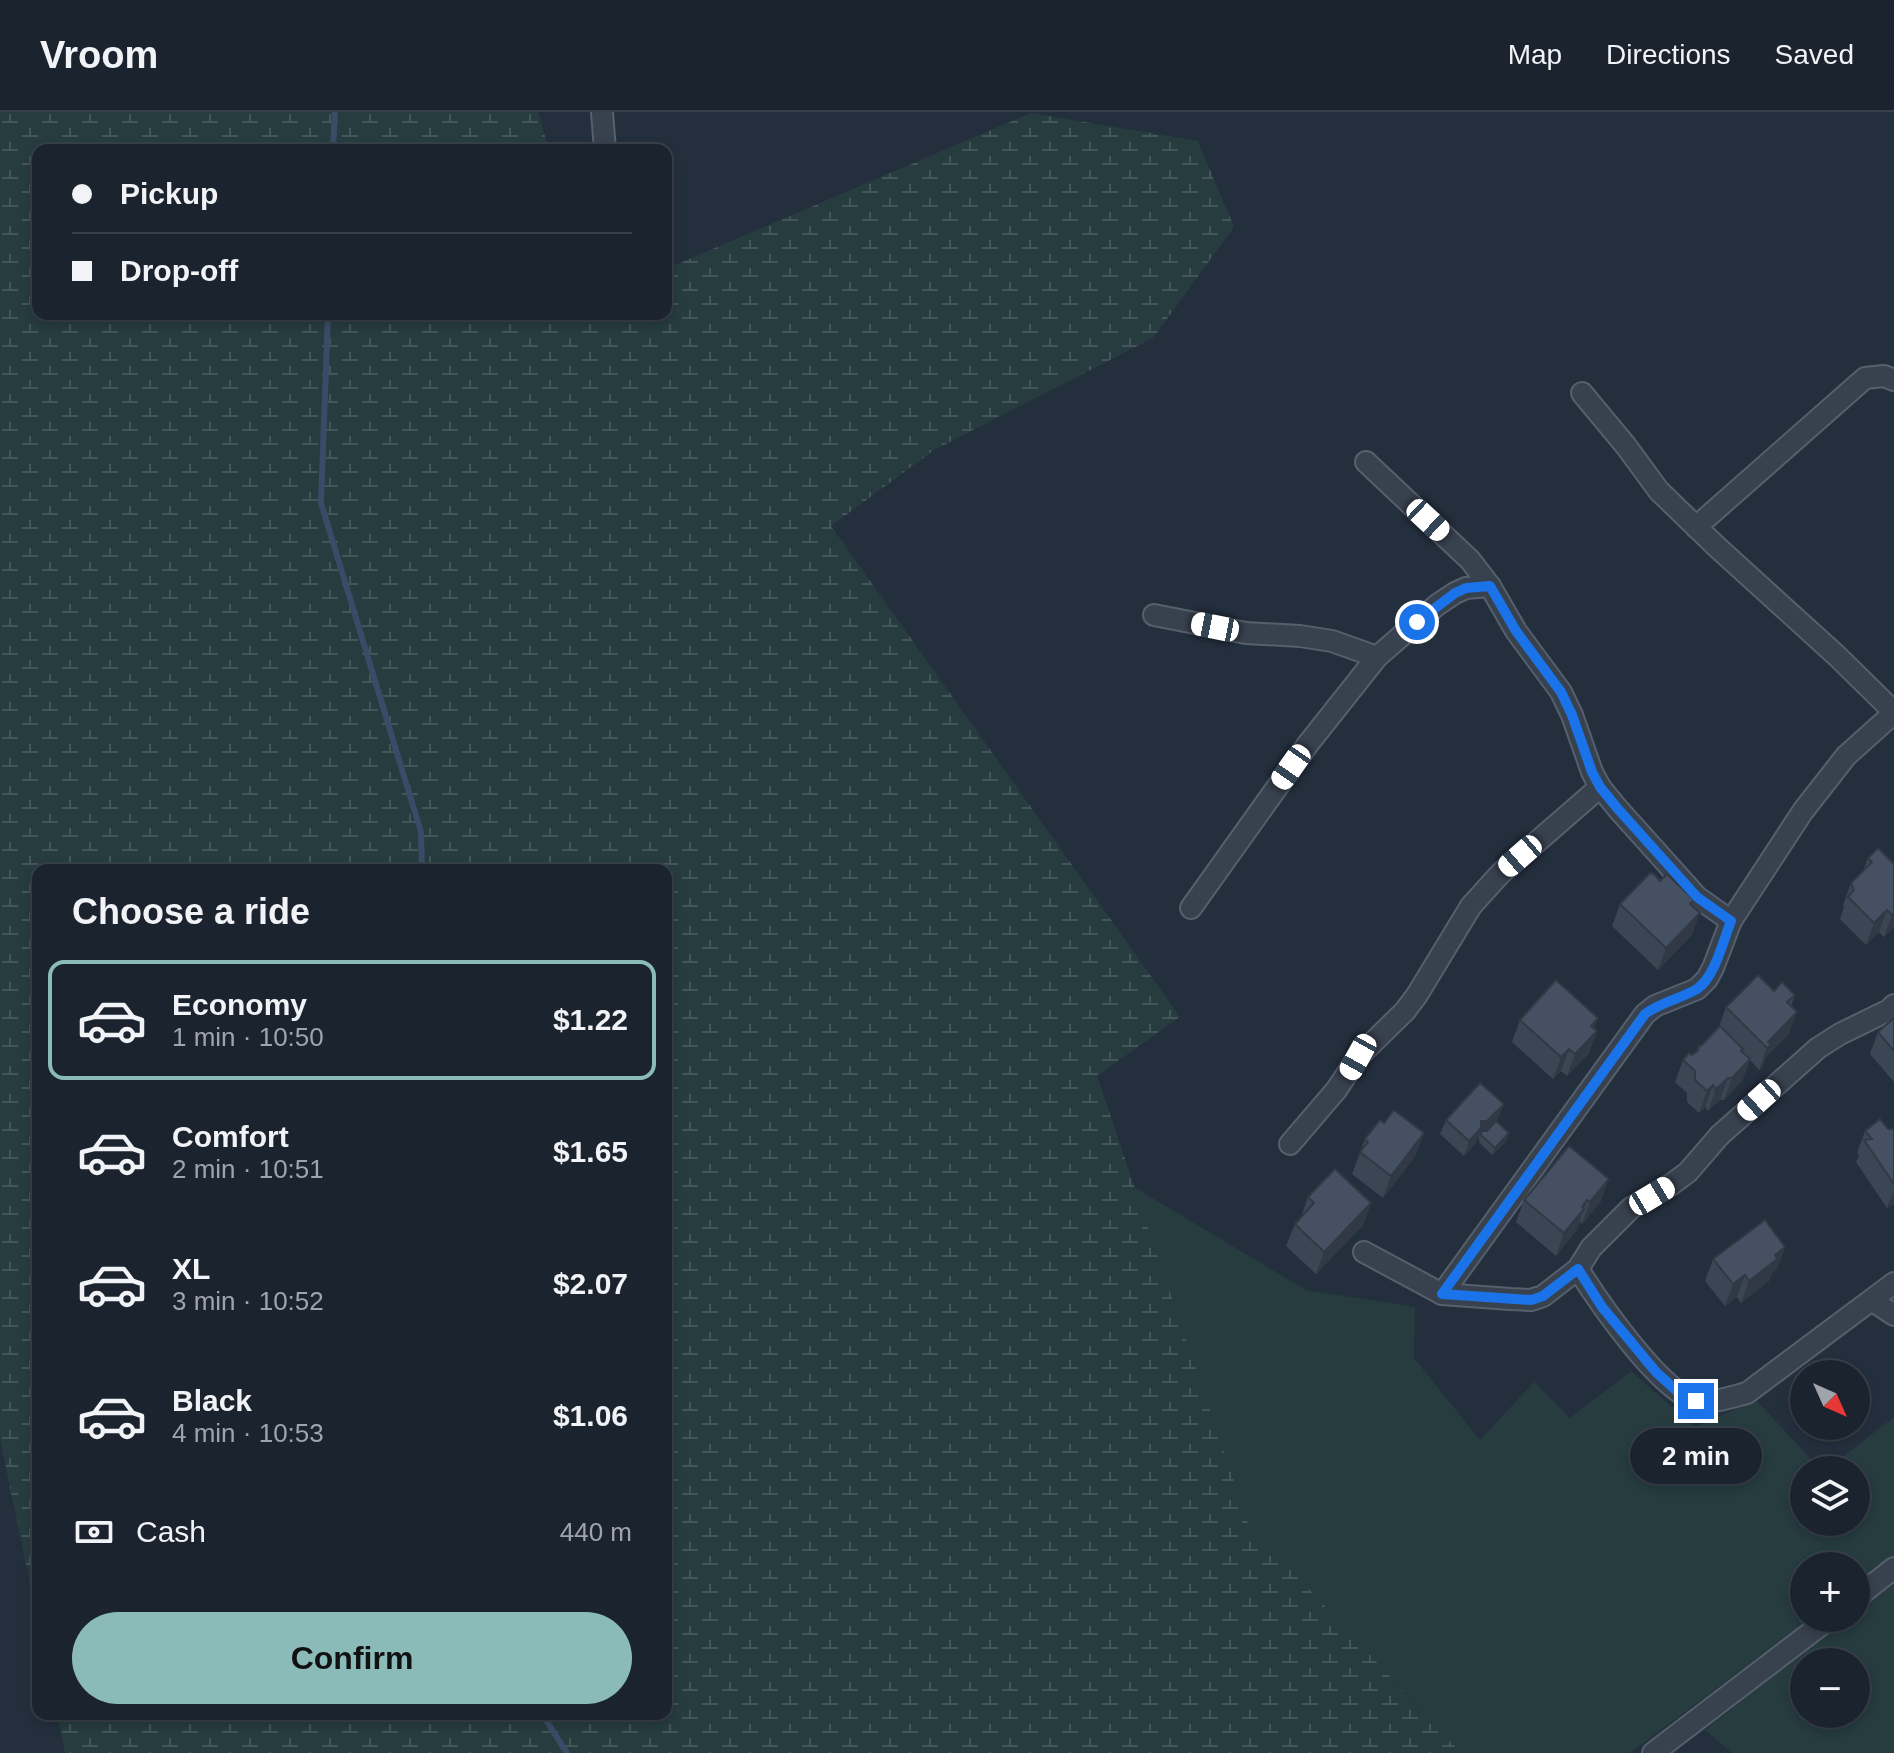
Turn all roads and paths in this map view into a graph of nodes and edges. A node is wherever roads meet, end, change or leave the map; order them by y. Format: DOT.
graph roads {
  1 [pos="602,112"];
  2 [pos="605,144"];
  3 [pos="1894,380"];
  4 [pos="1582,393"];
  5 [pos="1366,462"];
  6 [pos="1696,527"];
  7 [pos="1490,586"];
  8 [pos="1154,615"];
  9 [pos="1377,657"];
  10 [pos="1894,713"];
  11 [pos="1600,787"];
  12 [pos="1191,908"];
  13 [pos="1731,921"];
  14 [pos="1894,1005"];
  15 [pos="1290,1144"];
  16 [pos="1364,1252"];
  17 [pos="1578,1269"];
  18 [pos="1894,1283"];
  19 [pos="1442,1294"];
  20 [pos="1873,1301"];
  21 [pos="1894,1315"];
  22 [pos="1894,1568"];
  23 [pos="1870,1587"];
  24 [pos="1812,1632"];
  25 [pos="1653,1753"];
  1 -- 2 [label="street"];
  3 -- 6 [label="street"];
  4 -- 6 [label="street"];
  5 -- 7 [label="street"];
  6 -- 10 [label="street"];
  7 -- 9 [label="street"];
  7 -- 11 [label="street"];
  8 -- 9 [label="street"];
  9 -- 12 [label="street"];
  10 -- 13 [label="street"];
  11 -- 13 [label="street"];
  11 -- 15 [label="street"];
  13 -- 19 [label="street"];
  14 -- 17 [label="street"];
  16 -- 19 [label="street"];
  17 -- 19 [label="street"];
  17 -- 20 [label="street"];
  18 -- 20 [label="street"];
  20 -- 21 [label="street"];
  22 -- 23 [label="street"];
  24 -- 25 [label="street"];
}
